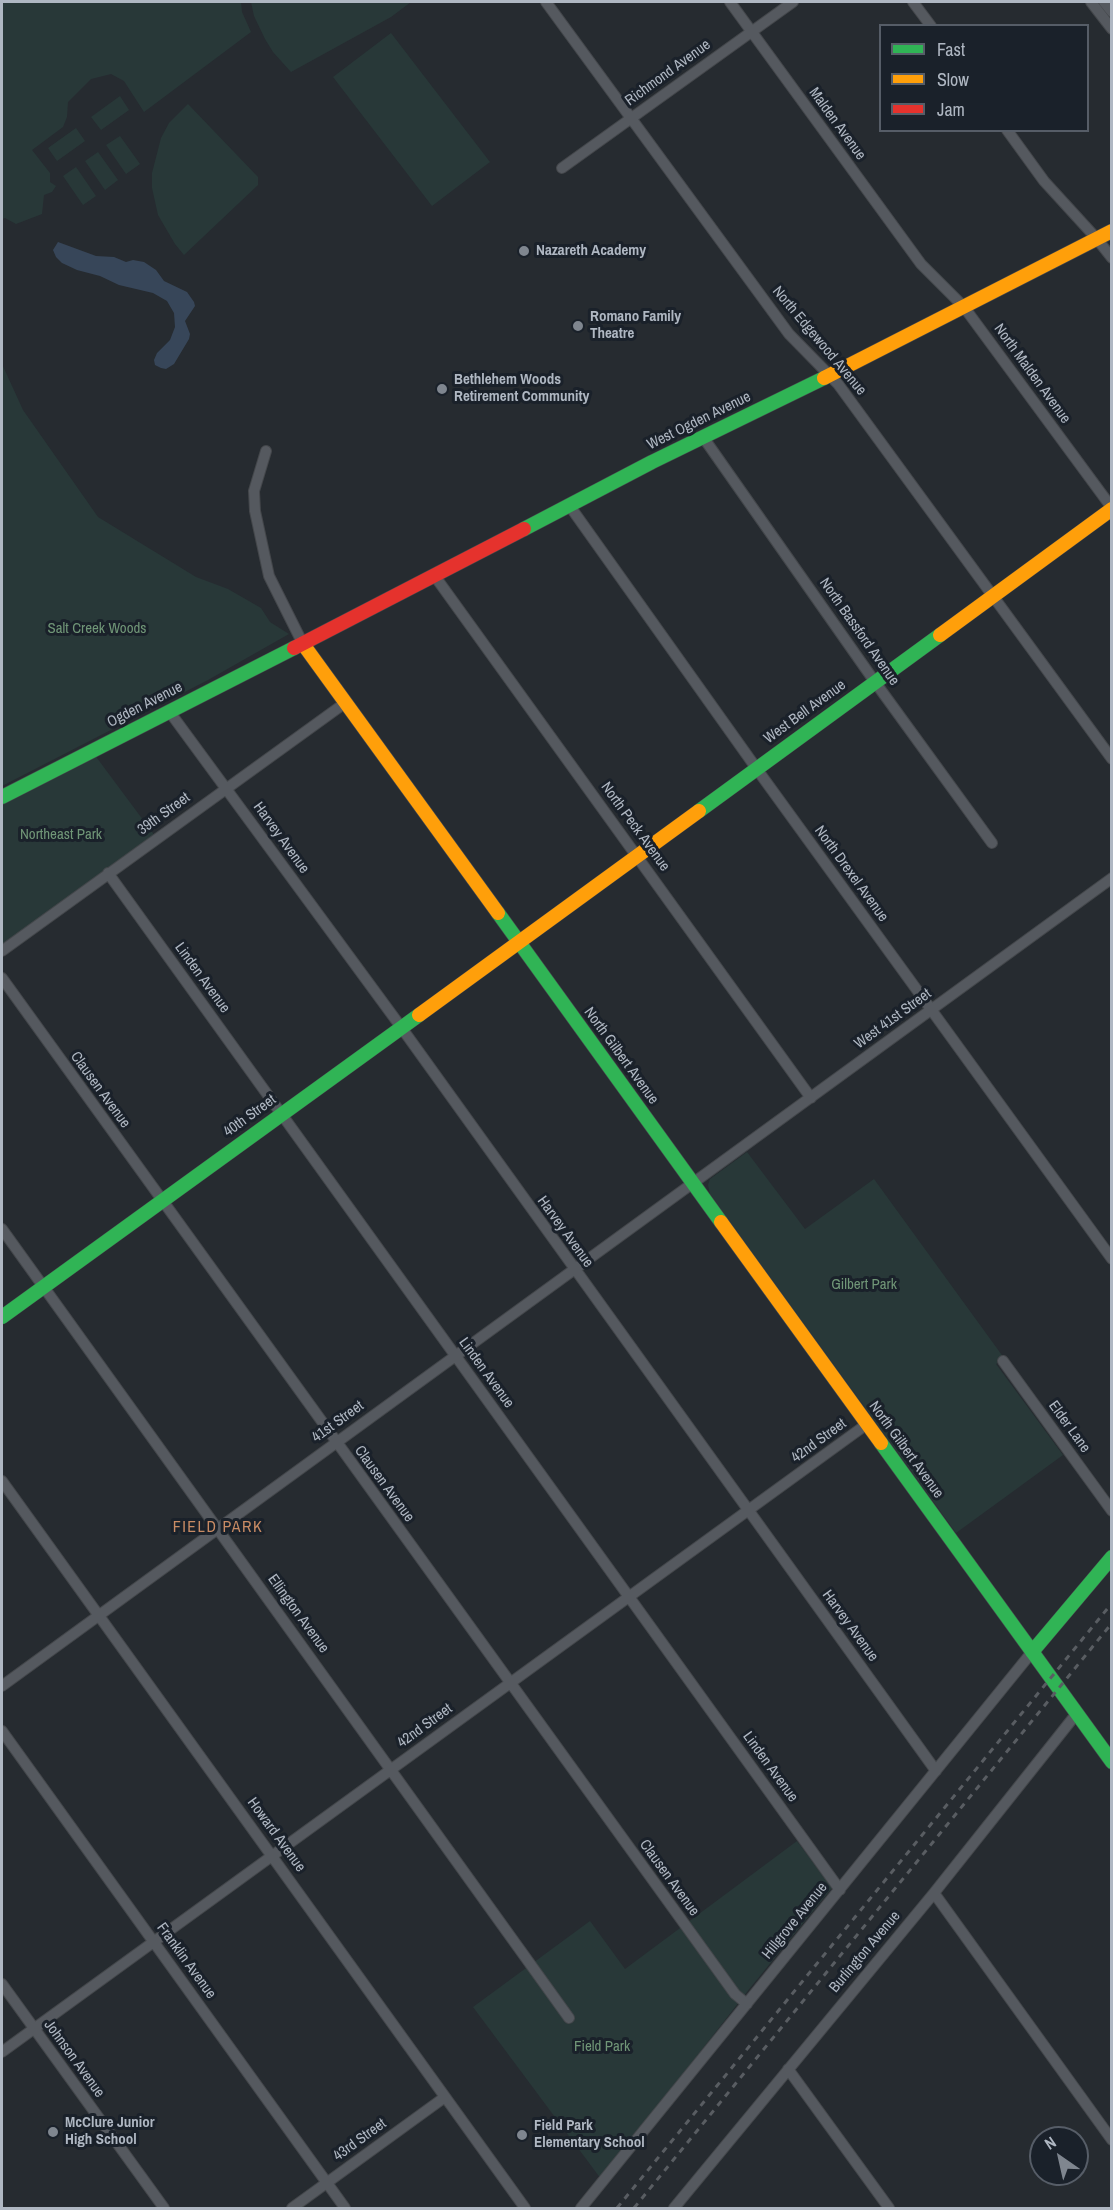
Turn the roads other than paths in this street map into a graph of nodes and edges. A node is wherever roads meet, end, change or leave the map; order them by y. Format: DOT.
graph roads {
  1 [pos="546,2"];
  2 [pos="730,2"];
  3 [pos="793,2"];
  4 [pos="913,2"];
  5 [pos="1091,2"];
  6 [pos="1104,2"];
  7 [pos="1112,12"];
  8 [pos="930,24"];
  9 [pos="1112,30"];
  10 [pos="751,32"];
  11 [pos="631,118"];
  12 [pos="1008,132"];
  13 [pos="562,168"];
  14 [pos="1112,231"];
  15 [pos="1097,238"];
  16 [pos="1112,258"];
  17 [pos="921,264"];
  18 [pos="964,307"];
  19 [pos="831,375"];
  20 [pos="703,437"];
  21 [pos="266,451"];
  22 [pos="569,505"];
  23 [pos="1112,509"];
  24 [pos="434,575"];
  25 [pos="994,595"];
  26 [pos="303,644"];
  27 [pos="875,682"];
  28 [pos="345,702"];
  29 [pos="169,711"];
  30 [pos="1112,759"];
  31 [pos="756,768"];
  32 [pos="226,788"];
  33 [pos="2,797"];
  34 [pos="992,843"];
  35 [pos="637,855"];
  36 [pos="108,873"];
  37 [pos="1112,878"];
  38 [pos="519,943"];
  39 [pos="2,951"];
  40 [pos="2,978"];
  41 [pos="931,1010"];
  42 [pos="401,1027"];
  43 [pos="811,1098"];
  44 [pos="281,1115"];
  45 [pos="693,1183"];
  46 [pos="161,1201"];
  47 [pos="2,1229"];
  48 [pos="1112,1259"];
  49 [pos="574,1270"];
  50 [pos="43,1287"];
  51 [pos="2,1317"];
  52 [pos="455,1356"];
  53 [pos="1003,1361"];
  54 [pos="867,1424"];
  55 [pos="336,1442"];
  56 [pos="2,1481"];
  57 [pos="748,1511"];
  58 [pos="1112,1511"];
  59 [pos="218,1529"];
  60 [pos="1112,1557"];
  61 [pos="628,1597"];
  62 [pos="99,1615"];
  63 [pos="1032,1652"];
  64 [pos="510,1683"];
  65 [pos="2,1686"];
  66 [pos="1077,1713"];
  67 [pos="2,1731"];
  68 [pos="1112,1762"];
  69 [pos="391,1768"];
  70 [pos="936,1771"];
  71 [pos="272,1856"];
  72 [pos="840,1890"];
  73 [pos="934,1893"];
  74 [pos="153,1941"];
  75 [pos="2,1984"];
  76 [pos="747,2004"];
  77 [pos="569,2018"];
  78 [pos="33,2029"];
  79 [pos="2,2052"];
  80 [pos="788,2069"];
  81 [pos="445,2097"];
  82 [pos="1112,2140"];
  83 [pos="326,2183"];
  84 [pos="164,2208"];
  85 [pos="292,2208"];
  86 [pos="345,2208"];
  87 [pos="525,2208"];
  88 [pos="580,2208"];
  89 [pos="674,2208"];
  90 [pos="889,2208"];
  1 -- 11 [label="street, North Edgewood Avenue"];
  2 -- 10 [label="street, Malden Avenue"];
  3 -- 10 [label="street, Richmond Avenue"];
  4 -- 8 [label="street"];
  5 -- 9 [label="street"];
  6 -- 7 [label="street"];
  10 -- 11 [label="street, Richmond Avenue"];
  10 -- 17 [label="street, Malden Avenue"];
  11 -- 13 [label="street, Richmond Avenue"];
  11 -- 19 [label="street, North Edgewood Avenue"];
  12 -- 15 [label="street"];
  14 -- 15 [label="street, West Ogden Avenue"];
  15 -- 16 [label="street"];
  15 -- 18 [label="street, West Ogden Avenue"];
  17 -- 18 [label="street, North Malden Avenue"];
  18 -- 19 [label="street, West Ogden Avenue"];
  18 -- 23 [label="street, North Malden Avenue"];
  19 -- 20 [label="street, West Ogden Avenue"];
  19 -- 25 [label="street, North Edgewood Avenue"];
  20 -- 22 [label="street, West Ogden Avenue"];
  20 -- 27 [label="street, North Bassford Avenue"];
  21 -- 26 [label="street, North Gilbert Avenue"];
  22 -- 24 [label="street, West Ogden Avenue"];
  22 -- 31 [label="street, North Drexel Avenue"];
  23 -- 25 [label="street, West Bell Avenue"];
  24 -- 26 [label="street, West Ogden Avenue"];
  24 -- 35 [label="street, North Peck Avenue"];
  25 -- 27 [label="street, West Bell Avenue"];
  25 -- 30 [label="street, North Edgewood Avenue"];
  26 -- 28 [label="street, North Gilbert Avenue"];
  26 -- 29 [label="street, Ogden Avenue"];
  27 -- 31 [label="street, West Bell Avenue"];
  27 -- 34 [label="street, North Bassford Avenue"];
  28 -- 32 [label="street, 39th Street"];
  28 -- 38 [label="street, North Gilbert Avenue"];
  29 -- 32 [label="street, Harvey Avenue"];
  29 -- 33 [label="street, Ogden Avenue"];
  31 -- 35 [label="street, West Bell Avenue"];
  31 -- 41 [label="street, North Drexel Avenue"];
  32 -- 36 [label="street, 39th Street"];
  32 -- 42 [label="street, Harvey Avenue"];
  35 -- 38 [label="street, West Bell Avenue"];
  35 -- 43 [label="street, North Peck Avenue"];
  36 -- 39 [label="street, 39th Street"];
  36 -- 44 [label="street, Linden Avenue"];
  37 -- 41 [label="street, West 41st Street"];
  38 -- 42 [label="street, 40th Street"];
  38 -- 45 [label="street, North Gilbert Avenue"];
  40 -- 46 [label="street, Clausen Avenue"];
  41 -- 43 [label="street, West 41st Street"];
  41 -- 48 [label="street, North Drexel Avenue"];
  42 -- 44 [label="street, 40th Street"];
  42 -- 49 [label="street, Harvey Avenue"];
  43 -- 45 [label="street, West 41st Street"];
  44 -- 46 [label="street, 40th Street"];
  44 -- 52 [label="street, Linden Avenue"];
  45 -- 49 [label="street, 41st Street"];
  45 -- 54 [label="street, North Gilbert Avenue"];
  46 -- 50 [label="street, 40th Street"];
  46 -- 55 [label="street, Clausen Avenue"];
  47 -- 50 [label="street, Ellington Avenue"];
  49 -- 52 [label="street, 41st Street"];
  49 -- 57 [label="street, Harvey Avenue"];
  50 -- 51 [label="street, 40th Street"];
  50 -- 59 [label="street, Ellington Avenue"];
  52 -- 55 [label="street, 41st Street"];
  52 -- 61 [label="street, Linden Avenue"];
  53 -- 58 [label="street, Elder Lane"];
  54 -- 57 [label="street, 42nd Street"];
  54 -- 63 [label="street, North Gilbert Avenue"];
  55 -- 59 [label="street, 41st Street"];
  55 -- 64 [label="street, Clausen Avenue"];
  56 -- 62 [label="street, Howard Avenue"];
  57 -- 61 [label="street, 42nd Street"];
  57 -- 70 [label="street, Harvey Avenue"];
  59 -- 62 [label="street, 41st Street"];
  59 -- 69 [label="street, Ellington Avenue"];
  60 -- 63 [label="street"];
  61 -- 64 [label="street, 42nd Street"];
  61 -- 72 [label="street, Linden Avenue"];
  62 -- 65 [label="street, 41st Street"];
  62 -- 71 [label="street, Howard Avenue"];
  63 -- 66 [label="street, North Gilbert Avenue"];
  63 -- 70 [label="street, Hillgrove Avenue"];
  64 -- 69 [label="street, 42nd Street"];
  64 -- 76 [label="street, Clausen Avenue"];
  66 -- 68 [label="street, North Gilbert Avenue"];
  66 -- 73 [label="street, Burlington Avenue"];
  67 -- 74 [label="street, Franklin Avenue"];
  69 -- 71 [label="street, 42nd Street"];
  69 -- 77 [label="street, Ellington Avenue"];
  70 -- 72 [label="street, Hillgrove Avenue"];
  71 -- 74 [label="street, 42nd Street"];
  71 -- 81 [label="street, Howard Avenue"];
  72 -- 76 [label="street, Hillgrove Avenue"];
  73 -- 80 [label="street, Burlington Avenue"];
  73 -- 82 [label="street"];
  74 -- 78 [label="street, 42nd Street"];
  74 -- 83 [label="street, Franklin Avenue"];
  75 -- 78 [label="street, Johnson Avenue"];
  76 -- 88 [label="street, Hillgrove Avenue"];
  78 -- 79 [label="street, 42nd Street"];
  78 -- 84 [label="street, Johnson Avenue"];
  80 -- 89 [label="street, Burlington Avenue"];
  80 -- 90 [label="street"];
  81 -- 83 [label="street, 43rd Street"];
  81 -- 87 [label="street, Howard Avenue"];
  83 -- 85 [label="street, 43rd Street"];
  83 -- 86 [label="street, Franklin Avenue"];
}
